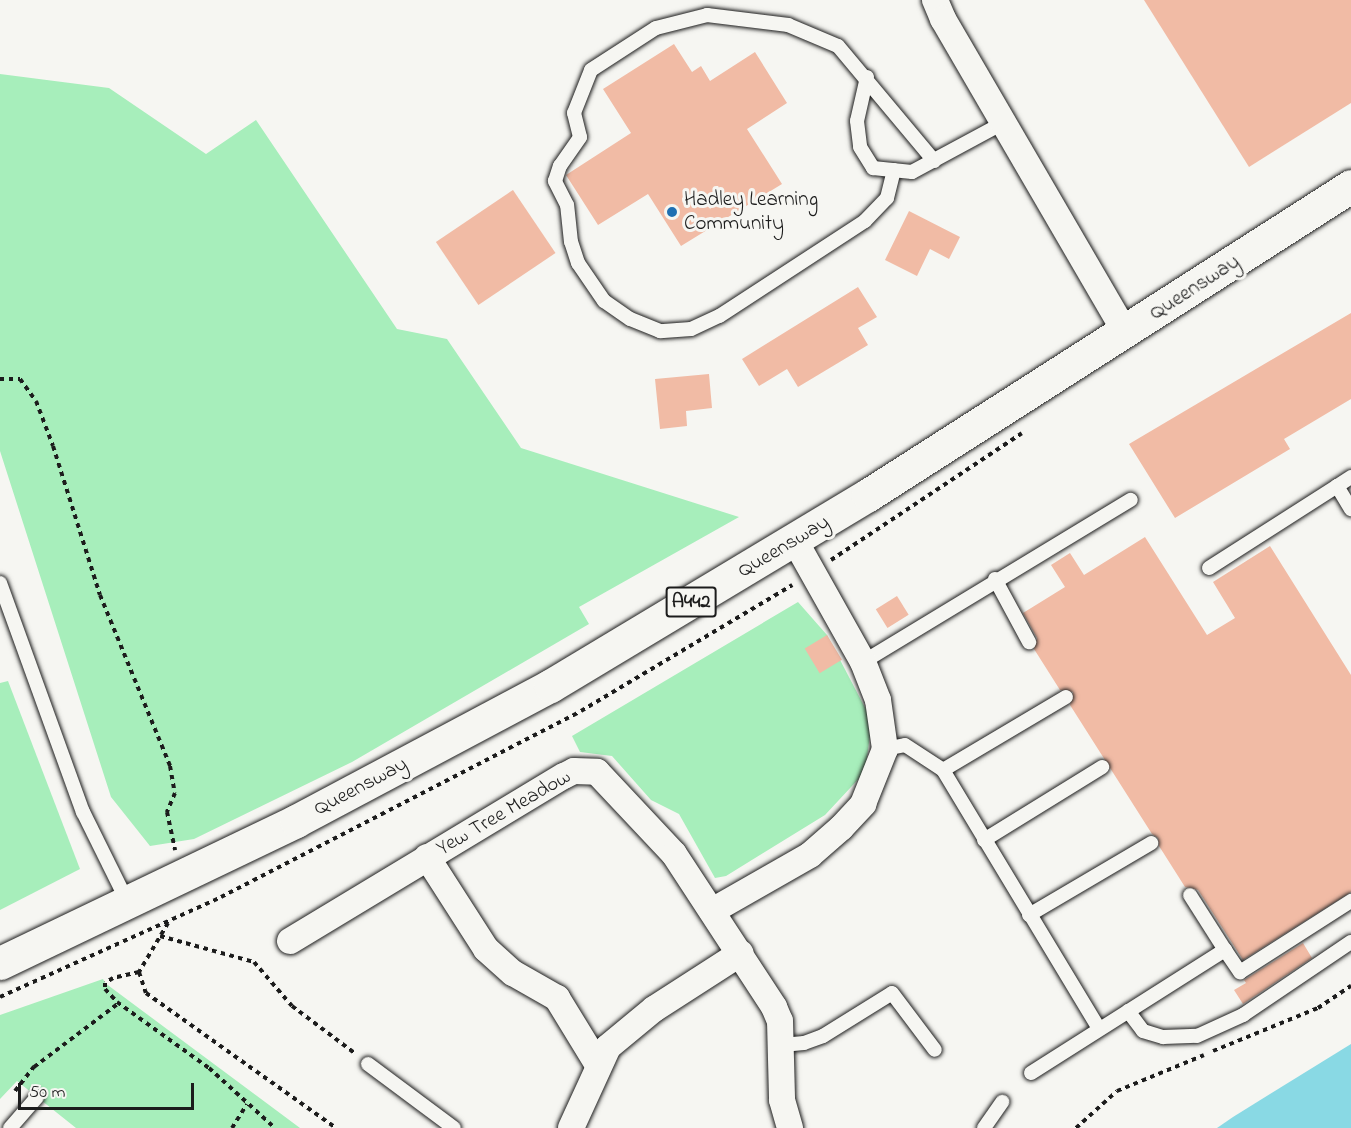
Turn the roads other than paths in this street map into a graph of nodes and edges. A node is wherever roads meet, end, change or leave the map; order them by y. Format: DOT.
graph roads {
  1 [pos="935,0"];
  2 [pos="867,77"];
  3 [pos="1003,123"];
  4 [pos="934,161"];
  5 [pos="894,170"];
  6 [pos="1351,186"];
  7 [pos="1126,333"];
  8 [pos="1351,477"];
  9 [pos="1337,486"];
  10 [pos="1131,500"];
  11 [pos="1351,510"];
  12 [pos="795,541"];
  13 [pos="1209,568"];
  14 [pos="995,579"];
  15 [pos="0,583"];
  16 [pos="1029,642"];
  17 [pos="863,662"];
  18 [pos="1066,697"];
  19 [pos="885,749"];
  20 [pos="1102,767"];
  21 [pos="943,770"];
  22 [pos="984,840"];
  23 [pos="1151,843"];
  24 [pos="428,856"];
  25 [pos="1190,895"];
  26 [pos="1351,901"];
  27 [pos="128,903"];
  28 [pos="712,911"];
  29 [pos="1029,915"];
  30 [pos="290,941"];
  31 [pos="1351,942"];
  32 [pos="1225,950"];
  33 [pos="741,953"];
  34 [pos="0,963"];
  35 [pos="1128,1011"];
  36 [pos="1099,1029"];
  37 [pos="782,1045"];
  38 [pos="935,1050"];
  39 [pos="368,1064"];
  40 [pos="598,1065"];
  41 [pos="1031,1073"];
  42 [pos="37,1097"];
  43 [pos="1002,1102"];
  44 [pos="10,1128"];
  45 [pos="454,1128"];
  46 [pos="571,1128"];
  47 [pos="790,1128"];
  48 [pos="984,1128"];
  1 -- 3 [label="street"];
  2 -- 4 [label="lane"];
  2 -- 5 [label="lane"];
  2 -- 5 [label="lane"];
  3 -- 4 [label="lane"];
  3 -- 7 [label="street"];
  4 -- 5 [label="lane"];
  6 -- 7 [label="main road, Queensway / A442"];
  7 -- 12 [label="main road, Queensway / A442"];
  8 -- 9 [label="lane"];
  9 -- 11 [label="lane"];
  9 -- 13 [label="lane"];
  10 -- 14 [label="lane"];
  12 -- 17 [label="street"];
  12 -- 27 [label="main road, Queensway / A442"];
  14 -- 16 [label="lane"];
  14 -- 17 [label="lane"];
  15 -- 27 [label="lane"];
  17 -- 19 [label="street"];
  18 -- 21 [label="lane"];
  19 -- 21 [label="lane"];
  19 -- 28 [label="street"];
  20 -- 22 [label="lane"];
  21 -- 22 [label="lane"];
  22 -- 29 [label="lane"];
  23 -- 29 [label="lane"];
  24 -- 28 [label="street, Yew Tree Meadow"];
  24 -- 30 [label="street, Yew Tree Meadow"];
  24 -- 40 [label="street"];
  25 -- 32 [label="lane"];
  26 -- 32 [label="lane"];
  27 -- 34 [label="main road, Queensway / A442"];
  28 -- 33 [label="street, Yew Tree Meadow"];
  29 -- 36 [label="lane"];
  31 -- 35 [label="lane"];
  32 -- 35 [label="lane"];
  33 -- 37 [label="street, Yew Tree Meadow"];
  33 -- 40 [label="street"];
  35 -- 36 [label="lane"];
  36 -- 41 [label="lane"];
  37 -- 38 [label="lane"];
  37 -- 47 [label="street, Yew Tree Meadow"];
  39 -- 45 [label="lane"];
  40 -- 46 [label="street"];
  42 -- 44 [label="lane"];
  43 -- 48 [label="lane"];
}
